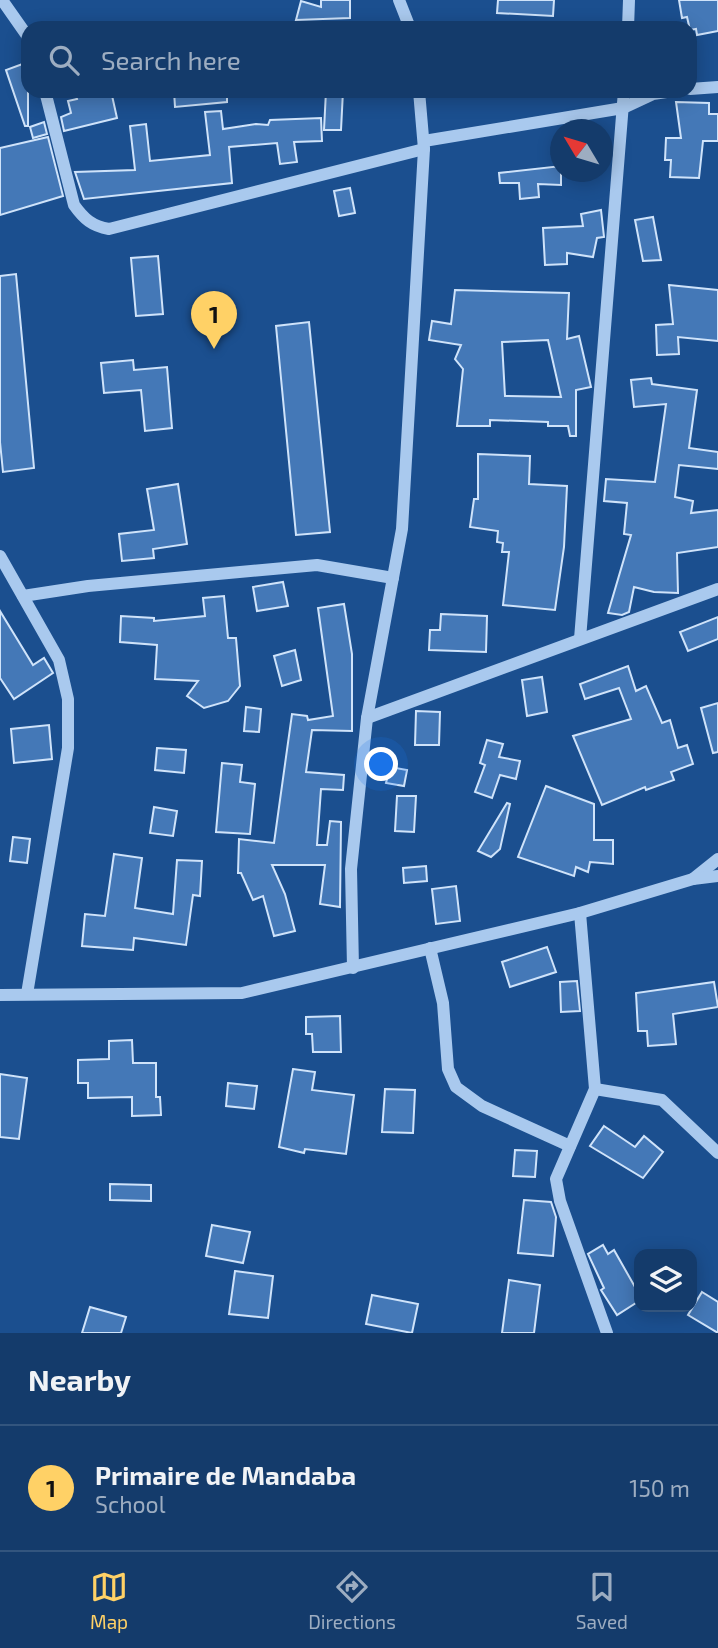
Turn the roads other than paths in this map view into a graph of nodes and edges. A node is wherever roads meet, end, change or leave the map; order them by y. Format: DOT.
graph roads {
  1 [pos="2,0"];
  2 [pos="398,0"];
  3 [pos="629,0"];
  4 [pos="407,21"];
  5 [pos="628,21"];
  6 [pos="21,27"];
  7 [pos="718,87"];
  8 [pos="697,88"];
  9 [pos="47,98"];
  10 [pos="420,98"];
  11 [pos="624,98"];
  12 [pos="644,98"];
  13 [pos="623,108"];
  14 [pos="424,145"];
  15 [pos="0,556"];
  16 [pos="393,578"];
  17 [pos="718,589"];
  18 [pos="23,596"];
  19 [pos="580,639"];
  20 [pos="367,718"];
  21 [pos="718,859"];
  22 [pos="718,876"];
  23 [pos="693,879"];
  24 [pos="580,913"];
  25 [pos="430,948"];
  26 [pos="353,968"];
  27 [pos="27,994"];
  28 [pos="0,995"];
  29 [pos="596,1089"];
  30 [pos="570,1146"];
  31 [pos="718,1153"];
  32 [pos="607,1333"];
  1 -- 6 [label="street"];
  2 -- 4 [label="street"];
  3 -- 5 [label="street"];
  7 -- 8 [label="street"];
  9 -- 14 [label="street"];
  10 -- 14 [label="street"];
  11 -- 13 [label="street"];
  12 -- 13 [label="street"];
  13 -- 14 [label="street"];
  13 -- 19 [label="street"];
  14 -- 16 [label="street"];
  15 -- 18 [label="street"];
  16 -- 18 [label="street"];
  16 -- 20 [label="street"];
  17 -- 19 [label="street"];
  18 -- 27 [label="street"];
  19 -- 20 [label="street"];
  20 -- 26 [label="street"];
  21 -- 23 [label="street"];
  22 -- 23 [label="street"];
  23 -- 24 [label="street"];
  24 -- 25 [label="street"];
  24 -- 29 [label="street"];
  25 -- 26 [label="street"];
  25 -- 30 [label="street"];
  26 -- 27 [label="street"];
  27 -- 28 [label="street"];
  29 -- 30 [label="street"];
  29 -- 31 [label="street"];
  30 -- 32 [label="street"];
}
